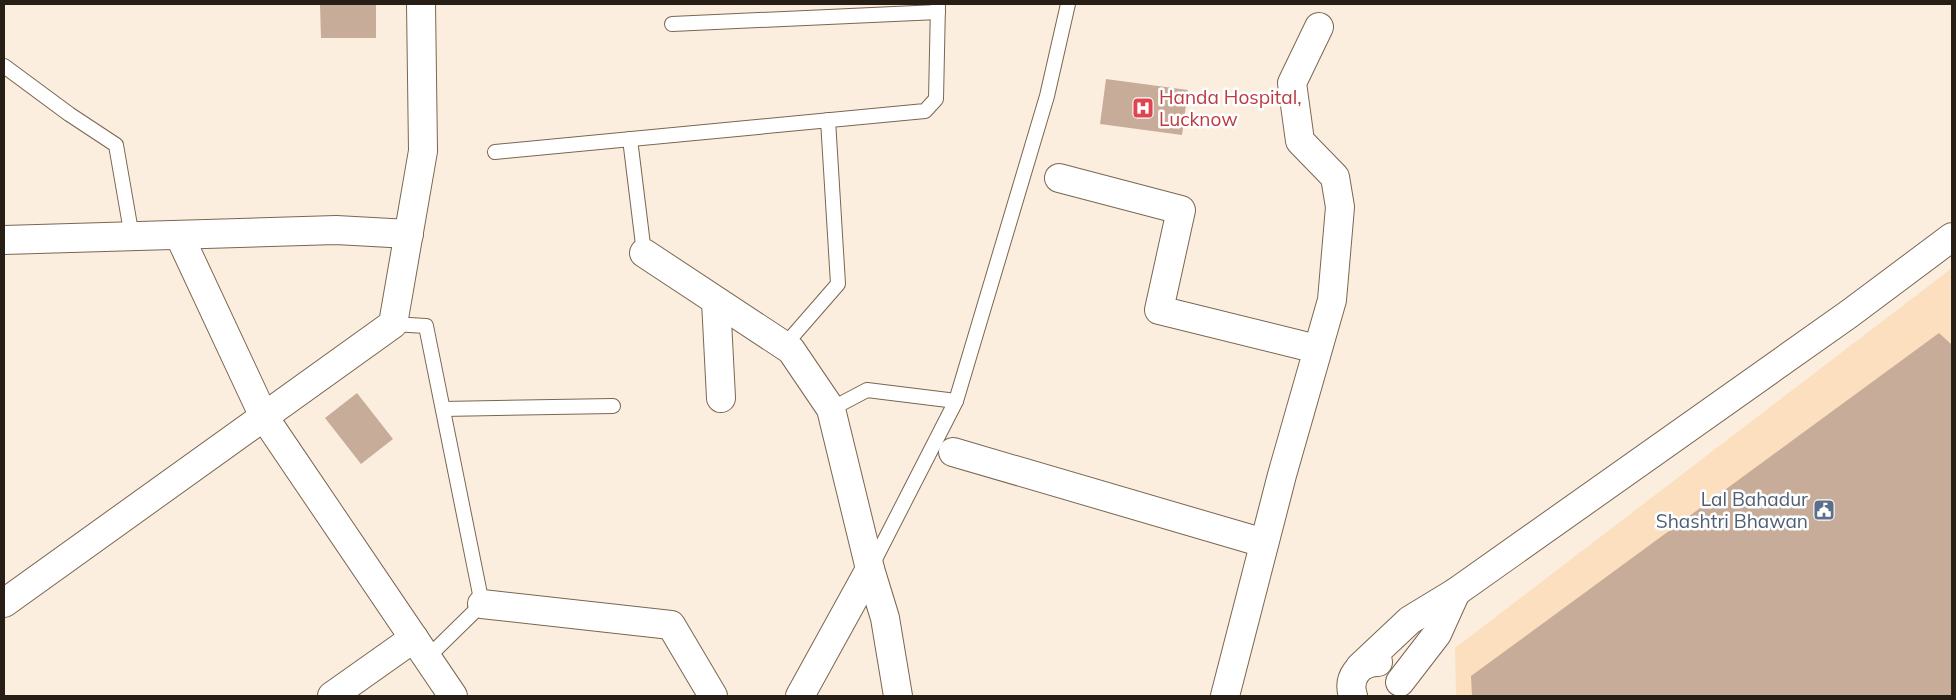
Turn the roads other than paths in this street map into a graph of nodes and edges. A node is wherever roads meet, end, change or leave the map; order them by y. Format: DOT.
graph roads {
  1 [pos="422,4"];
  2 [pos="1068,4"];
  3 [pos="938,8"];
  4 [pos="672,24"];
  5 [pos="1318,27"];
  6 [pos="4,66"];
  7 [pos="828,120"];
  8 [pos="630,139"];
  9 [pos="495,152"];
  10 [pos="1059,178"];
  11 [pos="409,234"];
  12 [pos="179,235"];
  13 [pos="132,237"];
  14 [pos="1952,237"];
  15 [pos="10,244"];
  16 [pos="644,253"];
  17 [pos="716,301"];
  18 [pos="393,324"];
  19 [pos="784,346"];
  20 [pos="1317,349"];
  21 [pos="721,398"];
  22 [pos="956,401"];
  23 [pos="613,406"];
  24 [pos="831,408"];
  25 [pos="443,409"];
  26 [pos="264,416"];
  27 [pos="953,452"];
  28 [pos="1264,544"];
  29 [pos="870,568"];
  30 [pos="1456,592"];
  31 [pos="4,603"];
  32 [pos="482,604"];
  33 [pos="421,648"];
  34 [pos="1360,667"];
  35 [pos="1399,689"];
  36 [pos="1352,695"];
  37 [pos="332,696"];
  38 [pos="453,696"];
  39 [pos="713,696"];
  40 [pos="800,696"];
  41 [pos="898,696"];
  42 [pos="1225,696"];
  1 -- 11 [label="street"];
  2 -- 22 [label="lane"];
  3 -- 4 [label="lane"];
  3 -- 7 [label="lane"];
  5 -- 20 [label="street"];
  6 -- 13 [label="lane"];
  7 -- 8 [label="lane"];
  7 -- 19 [label="lane"];
  8 -- 9 [label="lane"];
  8 -- 16 [label="lane"];
  10 -- 20 [label="street"];
  11 -- 12 [label="street"];
  11 -- 18 [label="street"];
  12 -- 13 [label="street"];
  12 -- 26 [label="street"];
  13 -- 15 [label="street"];
  14 -- 30 [label="street"];
  16 -- 17 [label="street"];
  17 -- 19 [label="street"];
  17 -- 21 [label="street"];
  18 -- 25 [label="lane"];
  18 -- 26 [label="street"];
  19 -- 24 [label="street"];
  20 -- 28 [label="street"];
  22 -- 24 [label="lane"];
  22 -- 29 [label="lane"];
  23 -- 25 [label="lane"];
  24 -- 29 [label="street"];
  25 -- 32 [label="lane"];
  26 -- 31 [label="street"];
  26 -- 33 [label="street"];
  27 -- 28 [label="street"];
  28 -- 42 [label="street"];
  29 -- 40 [label="street"];
  29 -- 41 [label="street"];
  30 -- 34 [label="street"];
  30 -- 35 [label="street"];
  32 -- 33 [label="lane"];
  32 -- 39 [label="street"];
  33 -- 37 [label="street"];
  33 -- 38 [label="street"];
  34 -- 35 [label="street"];
  34 -- 36 [label="street"];
}
